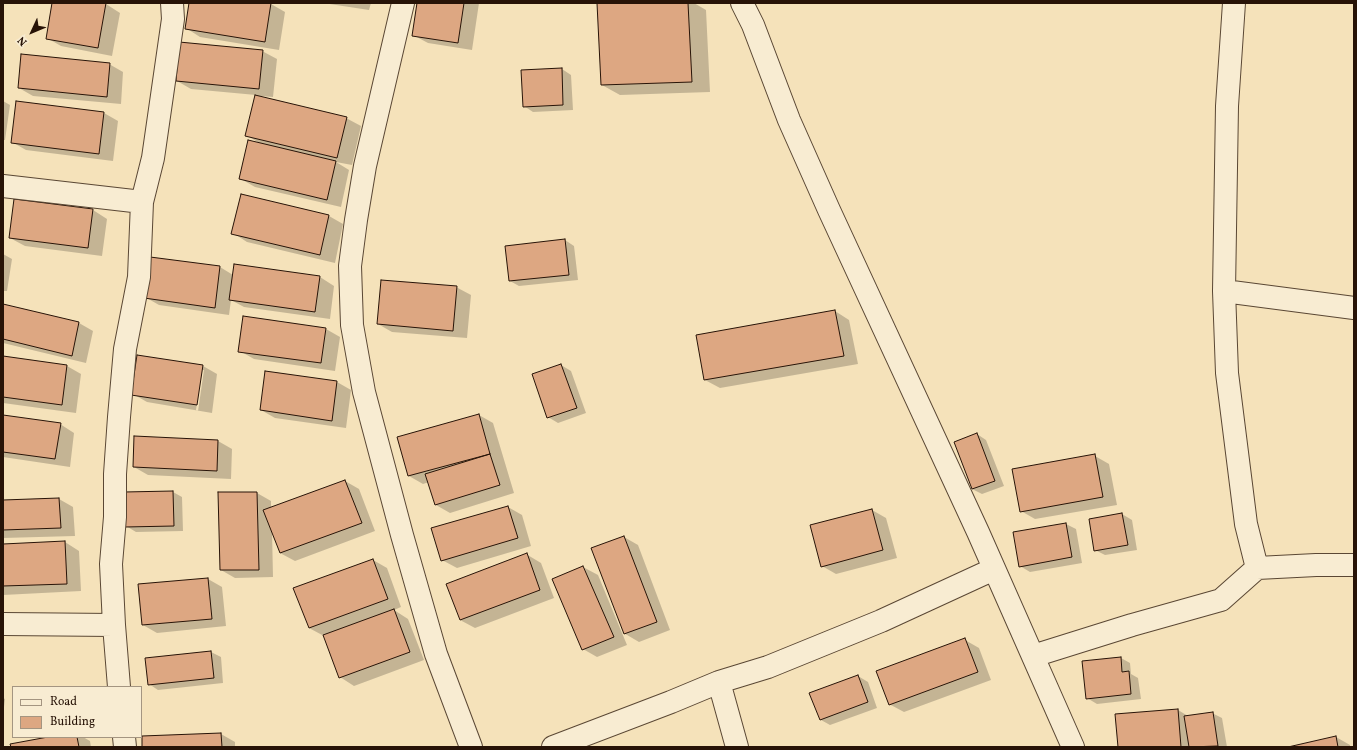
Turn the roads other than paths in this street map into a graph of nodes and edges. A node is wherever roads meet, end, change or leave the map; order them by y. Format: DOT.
graph roads {
  1 [pos="172,3"];
  2 [pos="403,3"];
  3 [pos="742,3"];
  4 [pos="1234,3"];
  5 [pos="3,186"];
  6 [pos="142,202"];
  7 [pos="1224,291"];
  8 [pos="1354,308"];
  9 [pos="1354,565"];
  10 [pos="1257,568"];
  11 [pos="994,569"];
  12 [pos="3,624"];
  13 [pos="114,625"];
  14 [pos="1032,656"];
  15 [pos="719,682"];
  16 [pos="119,686"];
  17 [pos="471,747"];
  18 [pos="553,747"];
  19 [pos="737,747"];
  20 [pos="1073,747"];
  1 -- 6 [label="street"];
  2 -- 17 [label="street"];
  3 -- 11 [label="street"];
  4 -- 7 [label="street"];
  5 -- 6 [label="street"];
  6 -- 13 [label="street"];
  7 -- 8 [label="street"];
  7 -- 10 [label="street"];
  9 -- 10 [label="street"];
  10 -- 14 [label="street"];
  11 -- 14 [label="street"];
  11 -- 15 [label="street"];
  12 -- 13 [label="street"];
  13 -- 16 [label="street"];
  14 -- 20 [label="street"];
  15 -- 18 [label="street"];
  15 -- 19 [label="street"];
}
